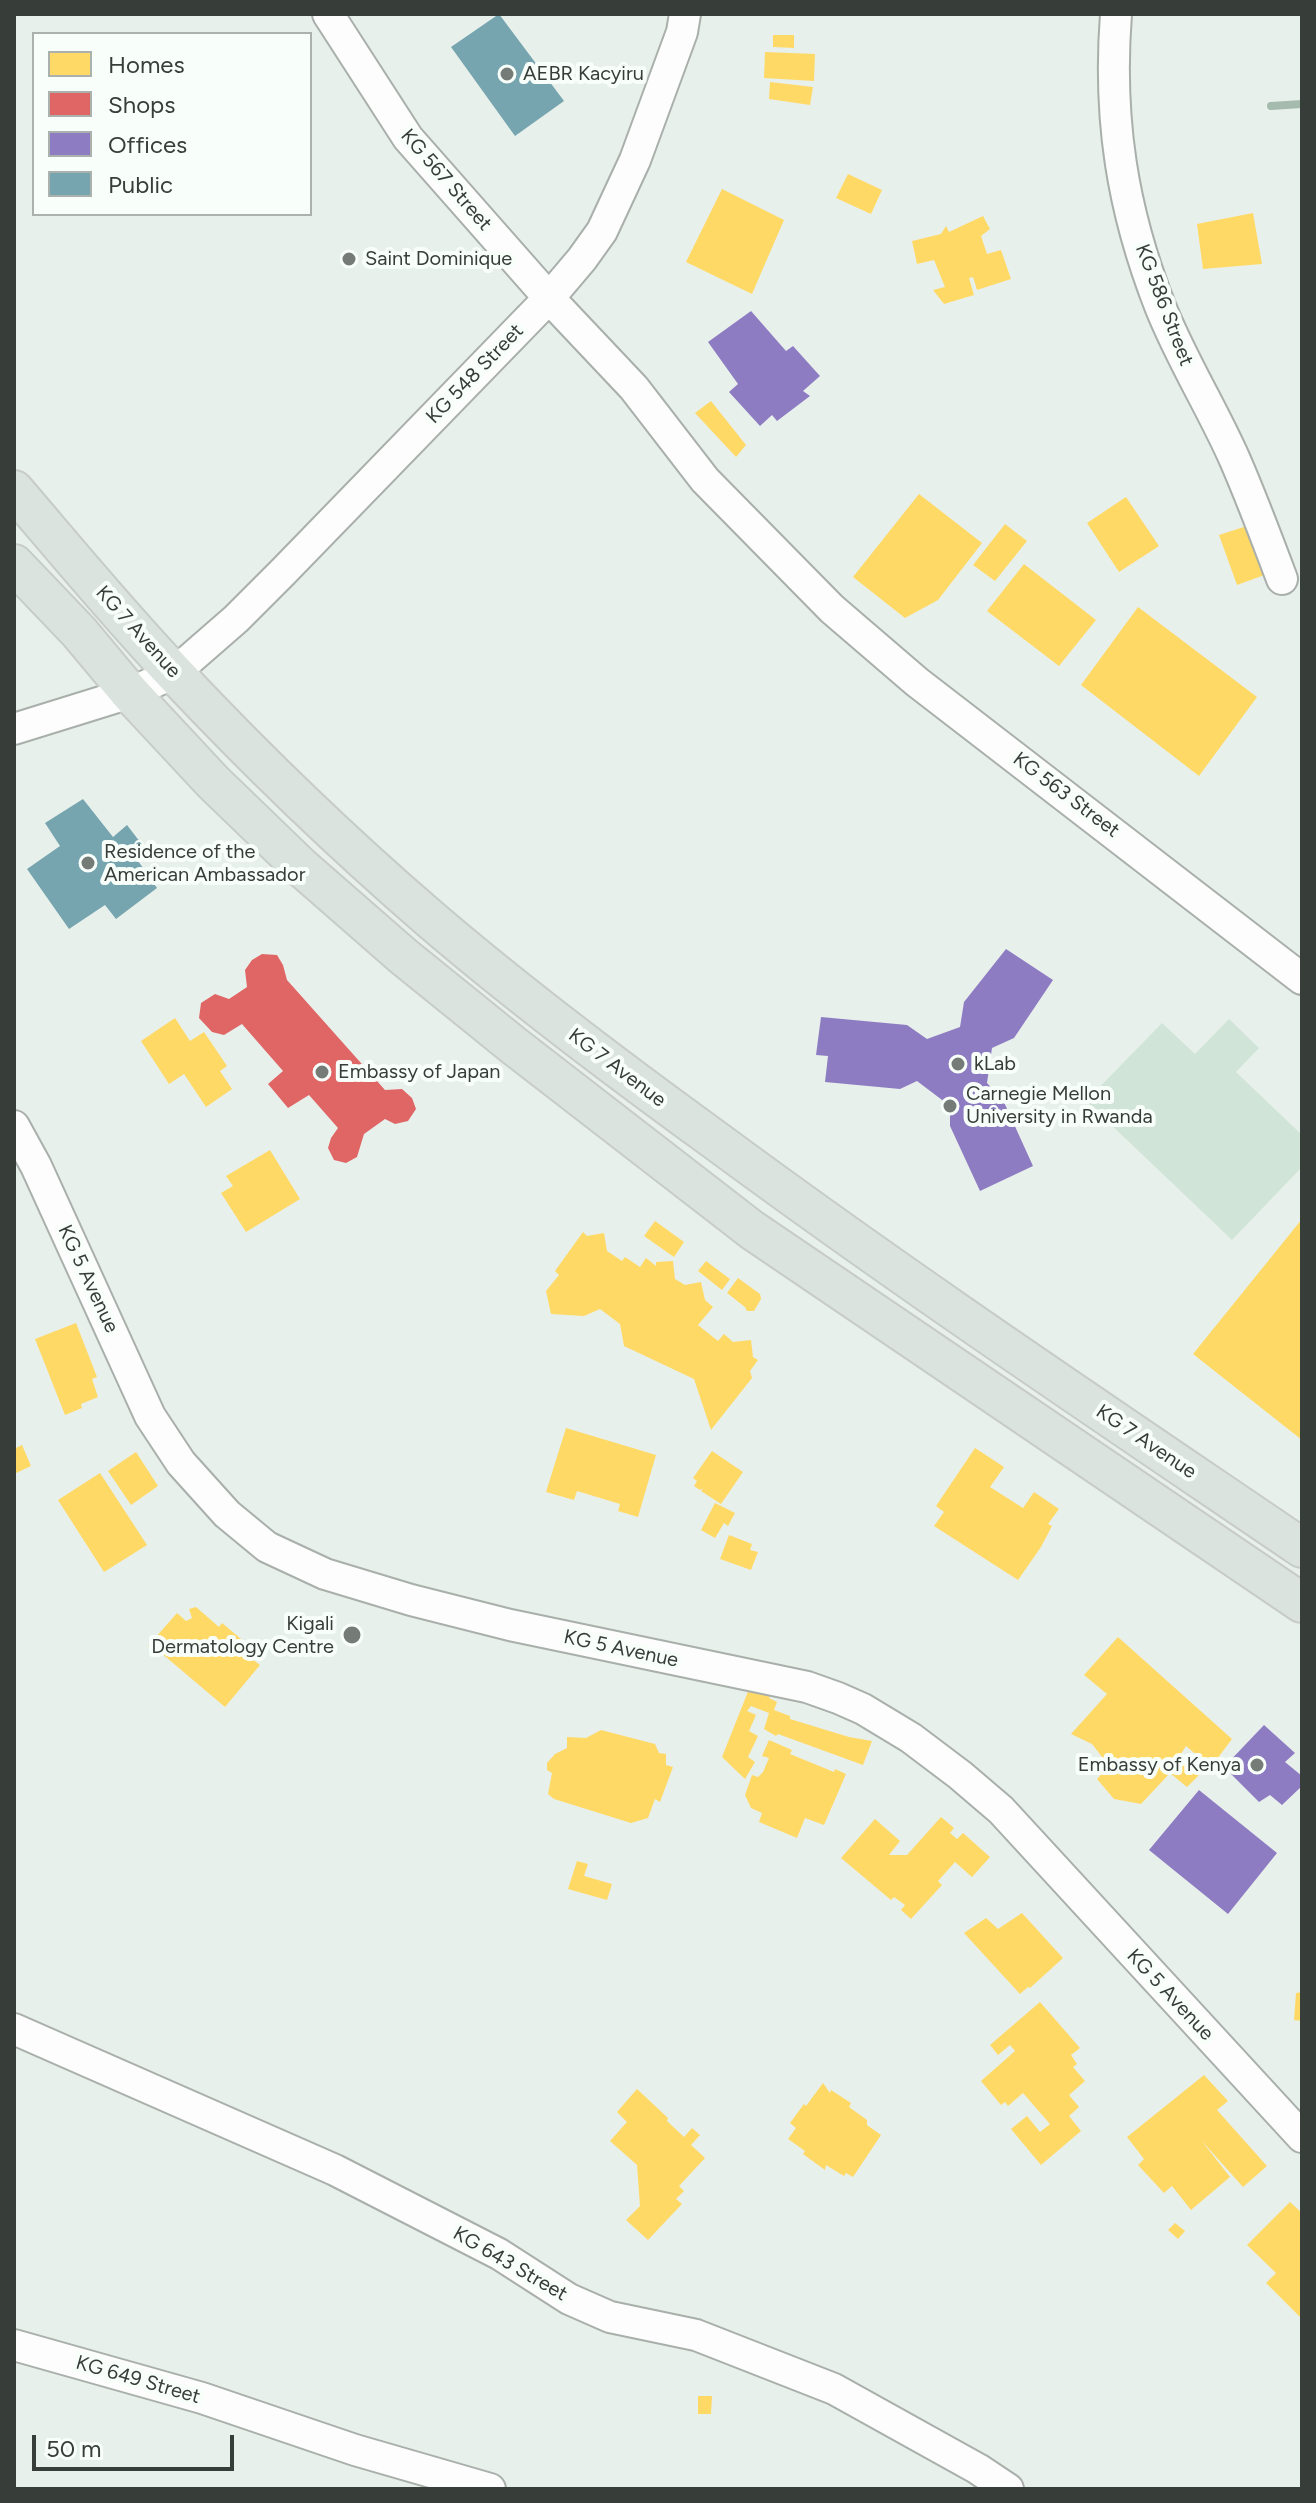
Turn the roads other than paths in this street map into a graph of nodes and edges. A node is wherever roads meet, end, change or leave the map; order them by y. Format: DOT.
graph roads {
  1 [pos="328,14"];
  2 [pos="1116,14"];
  3 [pos="679,20"];
  4 [pos="549,298"];
  5 [pos="14,490"];
  6 [pos="14,564"];
  7 [pos="1282,579"];
  8 [pos="174,673"];
  9 [pos="130,693"];
  10 [pos="14,729"];
  11 [pos="1302,979"];
  12 [pos="14,1126"];
  13 [pos="1302,1548"];
  14 [pos="1302,1603"];
  15 [pos="14,2029"];
  16 [pos="1302,2137"];
  17 [pos="14,2345"];
  18 [pos="490,2489"];
  19 [pos="1008,2489"];
  1 -- 4 [label="street, KG 567 Street"];
  2 -- 7 [label="street, KG 586 Street"];
  3 -- 4 [label="street, KG 548 Street"];
  4 -- 8 [label="street, KG 548 Street"];
  4 -- 11 [label="street, KG 563 Street"];
  5 -- 8 [label="main road, KG 7 Avenue"];
  6 -- 9 [label="main road"];
  8 -- 9 [label="street, KG 548 Street"];
  8 -- 13 [label="main road, KG 7 Avenue"];
  9 -- 10 [label="street, KG 548 Street"];
  9 -- 14 [label="main road"];
  12 -- 16 [label="street, KG 5 Avenue"];
  15 -- 19 [label="street, KG 643 Street"];
  17 -- 18 [label="street, KG 649 Street"];
}
